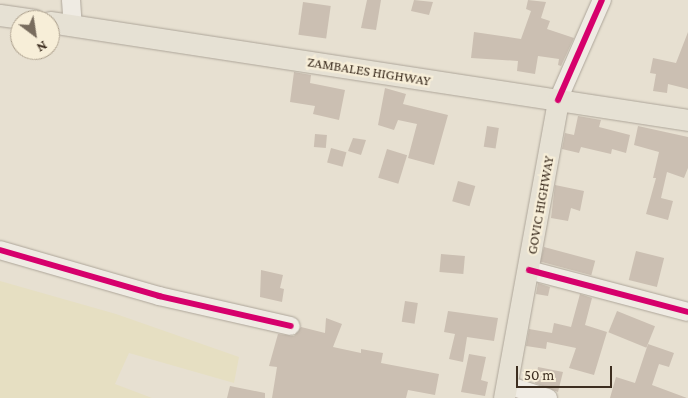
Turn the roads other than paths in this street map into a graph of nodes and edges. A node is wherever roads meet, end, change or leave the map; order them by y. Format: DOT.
graph roads {
  1 [pos="71,0"];
  2 [pos="602,0"];
  3 [pos="60,24"];
  4 [pos="73,26"];
  5 [pos="558,100"];
  6 [pos="688,120"];
  7 [pos="0,250"];
  8 [pos="529,270"];
  9 [pos="688,312"];
  10 [pos="291,326"];
  11 [pos="505,392"];
  12 [pos="548,398"];
  1 -- 4 [label="street"];
  2 -- 5 [label="street"];
  3 -- 4 [label="main road, ZAMBALES HIGHWAY"];
  4 -- 5 [label="main road, ZAMBALES HIGHWAY"];
  5 -- 6 [label="main road, ZAMBALES HIGHWAY"];
  5 -- 8 [label="main road, GOVIC HIGHWAY"];
  7 -- 10 [label="street"];
  8 -- 9 [label="street"];
  8 -- 11 [label="main road, GOVIC HIGHWAY"];
  11 -- 12 [label="street"];
}
